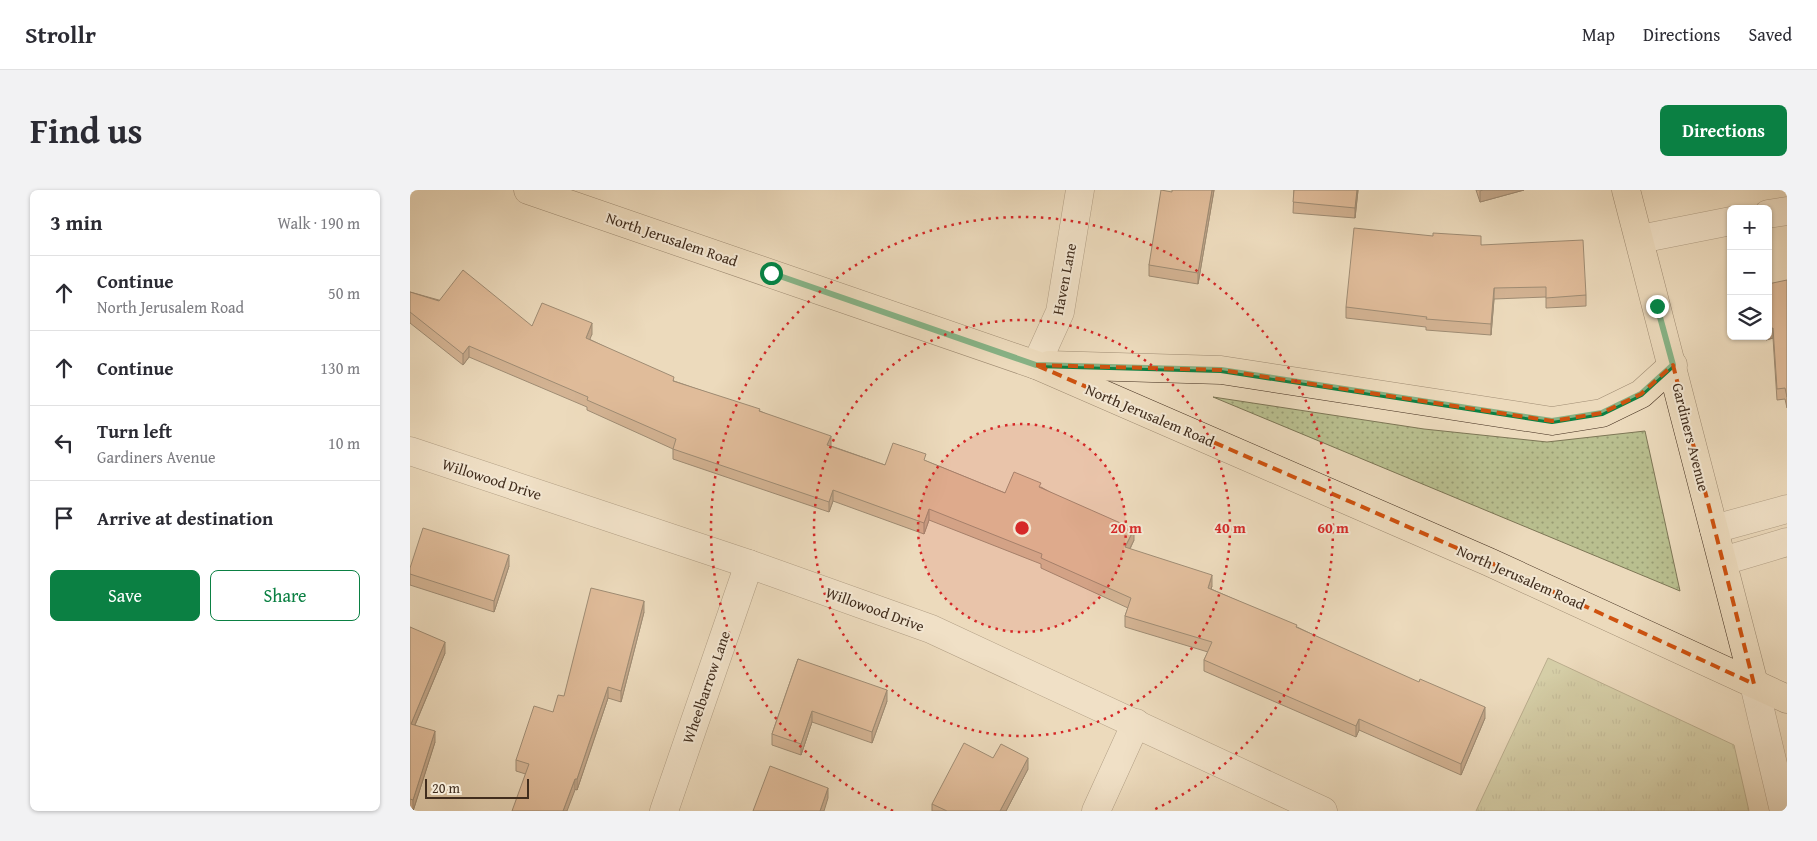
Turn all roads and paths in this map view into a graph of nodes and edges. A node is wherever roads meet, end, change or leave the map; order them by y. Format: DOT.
graph roads {
  1 [pos="528,190"];
  2 [pos="1080,190"];
  3 [pos="1626,190"];
  4 [pos="1787,211"];
  5 [pos="1772,213"];
  6 [pos="1727,223"];
  7 [pos="1640,239"];
  8 [pos="1036,365"];
  9 [pos="1673,365"];
  10 [pos="410,451"];
  11 [pos="1787,509"];
  12 [pos="1714,529"];
  13 [pos="1787,542"];
  14 [pos="1723,561"];
  15 [pos="749,564"];
  16 [pos="1754,684"];
  17 [pos="1787,699"];
  18 [pos="1136,723"];
  19 [pos="664,811"];
  20 [pos="1096,811"];
  21 [pos="1323,811"];
  22 [pos="1784,811"];
  1 -- 8 [label="main road, North Jerusalem Road"];
  2 -- 8 [label="street, Haven Lane"];
  3 -- 7 [label="main road, Gardiners Avenue"];
  4 -- 5 [label="street"];
  6 -- 7 [label="street"];
  7 -- 9 [label="main road, Gardiners Avenue"];
  8 -- 9 [label="main road"];
  8 -- 16 [label="main road, North Jerusalem Road"];
  9 -- 12 [label="main road, Gardiners Avenue"];
  10 -- 15 [label="street, Willowood Drive"];
  11 -- 12 [label="street"];
  12 -- 14 [label="main road, Gardiners Avenue"];
  13 -- 14 [label="street"];
  14 -- 16 [label="main road, Gardiners Avenue"];
  15 -- 18 [label="street, Willowood Drive"];
  15 -- 19 [label="street, Wheelbarrow Lane"];
  16 -- 17 [label="main road, North Jerusalem Road"];
  16 -- 22 [label="street"];
  18 -- 20 [label="street"];
  18 -- 21 [label="street, Willowood Drive"];
}
